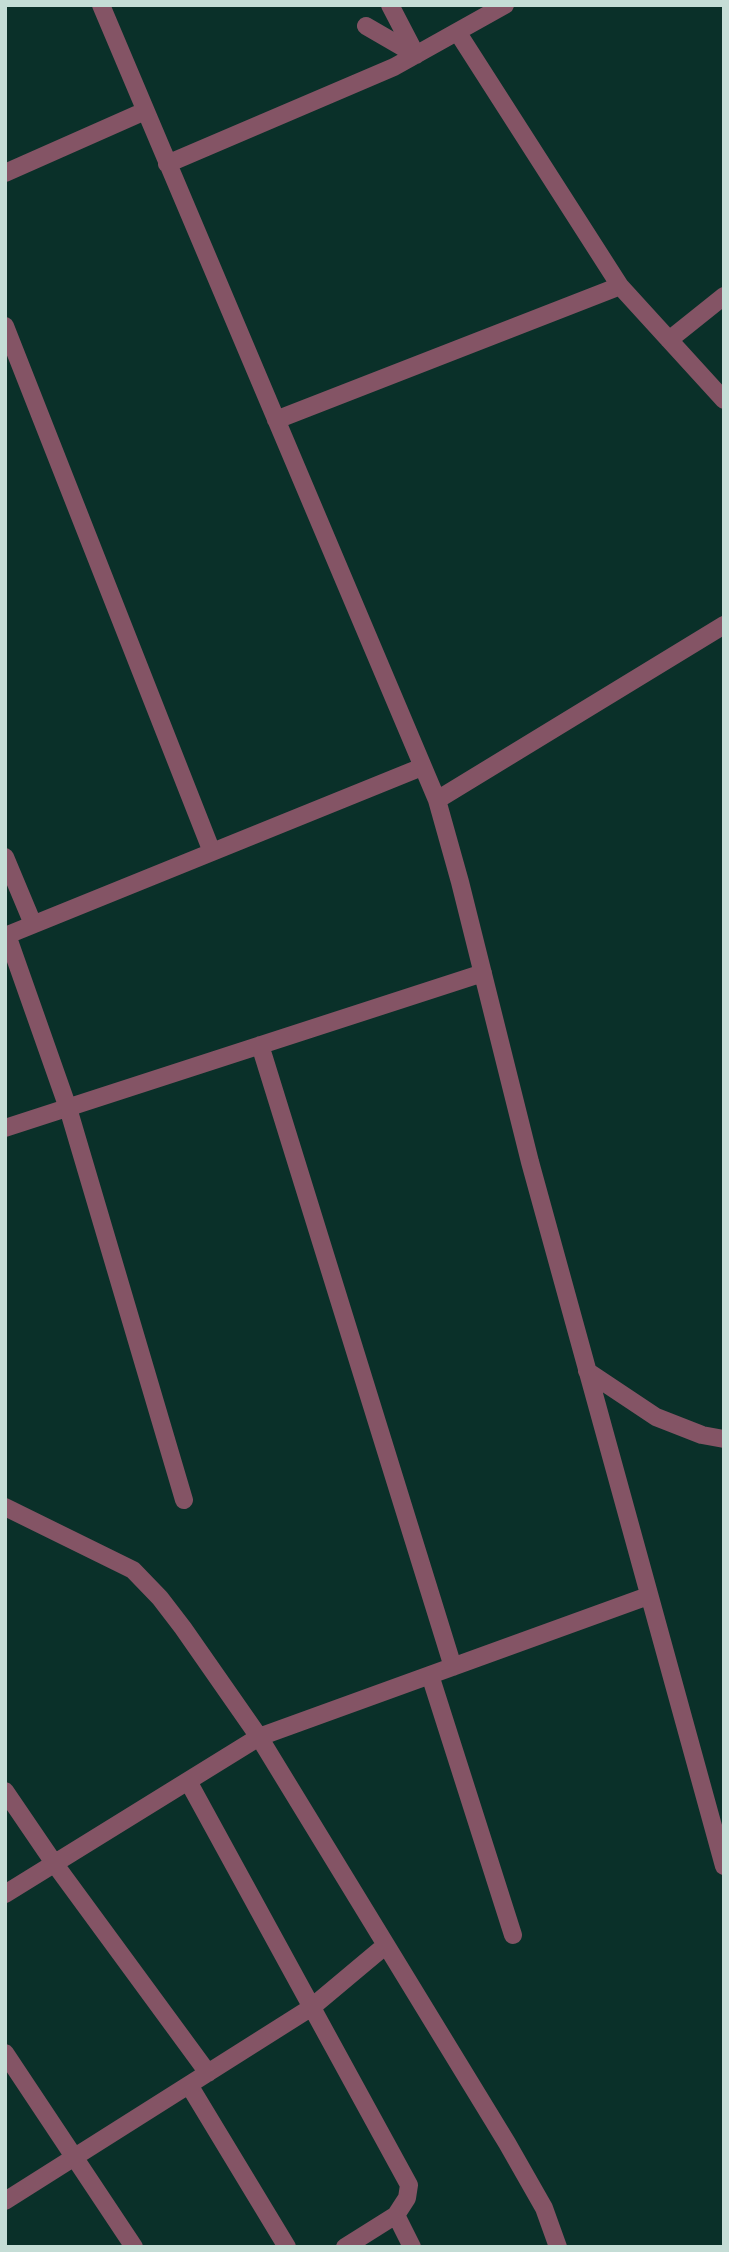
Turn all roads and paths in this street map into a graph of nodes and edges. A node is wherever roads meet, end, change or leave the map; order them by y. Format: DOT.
graph roads {
  1 [pos="100,5"];
  2 [pos="390,5"];
  3 [pos="505,5"];
  4 [pos="366,26"];
  5 [pos="458,33"];
  6 [pos="416,55"];
  7 [pos="145,111"];
  8 [pos="167,164"];
  9 [pos="5,173"];
  10 [pos="620,286"];
  11 [pos="724,296"];
  12 [pos="5,326"];
  13 [pos="669,340"];
  14 [pos="724,400"];
  15 [pos="276,420"];
  16 [pos="724,625"];
  17 [pos="422,767"];
  18 [pos="437,800"];
  19 [pos="212,852"];
  20 [pos="5,857"];
  21 [pos="33,924"];
  22 [pos="6,935"];
  23 [pos="483,973"];
  24 [pos="260,1045"];
  25 [pos="68,1108"];
  26 [pos="5,1128"];
  27 [pos="587,1371"];
  28 [pos="723,1441"];
  29 [pos="184,1500"];
  30 [pos="5,1507"];
  31 [pos="648,1596"];
  32 [pos="453,1667"];
  33 [pos="430,1675"];
  34 [pos="259,1737"];
  35 [pos="188,1781"];
  36 [pos="5,1791"];
  37 [pos="716,1810"];
  38 [pos="54,1863"];
  39 [pos="724,1866"];
  40 [pos="5,1894"];
  41 [pos="513,1935"];
  42 [pos="386,1945"];
  43 [pos="312,2007"];
  44 [pos="5,2053"];
  45 [pos="208,2073"];
  46 [pos="189,2085"];
  47 [pos="75,2157"];
  48 [pos="5,2200"];
  49 [pos="396,2215"];
  50 [pos="134,2247"];
  51 [pos="287,2247"];
  52 [pos="345,2247"];
  53 [pos="412,2247"];
  54 [pos="558,2247"];
  1 -- 7 [label="street"];
  2 -- 6 [label="street"];
  3 -- 5 [label="street"];
  4 -- 6 [label="street"];
  5 -- 6 [label="street"];
  5 -- 10 [label="street"];
  6 -- 8 [label="street"];
  7 -- 8 [label="street"];
  7 -- 9 [label="street"];
  8 -- 15 [label="street"];
  10 -- 13 [label="street"];
  10 -- 15 [label="street"];
  11 -- 13 [label="street"];
  12 -- 19 [label="street"];
  13 -- 14 [label="street"];
  15 -- 17 [label="street"];
  16 -- 18 [label="street"];
  17 -- 18 [label="street"];
  17 -- 19 [label="street"];
  18 -- 23 [label="street"];
  19 -- 21 [label="street"];
  20 -- 21 [label="street"];
  21 -- 22 [label="street"];
  22 -- 25 [label="street"];
  23 -- 24 [label="street"];
  23 -- 27 [label="street"];
  24 -- 25 [label="street"];
  24 -- 32 [label="street"];
  25 -- 26 [label="street"];
  25 -- 29 [label="street"];
  27 -- 28 [label="street"];
  27 -- 31 [label="street"];
  30 -- 34 [label="street"];
  31 -- 32 [label="street"];
  31 -- 37 [label="street"];
  32 -- 33 [label="street"];
  33 -- 34 [label="street"];
  33 -- 41 [label="street"];
  34 -- 35 [label="street"];
  34 -- 42 [label="street"];
  35 -- 38 [label="street"];
  35 -- 43 [label="street"];
  36 -- 38 [label="street"];
  37 -- 39 [label="street"];
  38 -- 40 [label="street"];
  38 -- 45 [label="street"];
  42 -- 43 [label="street"];
  42 -- 54 [label="street"];
  43 -- 45 [label="street"];
  43 -- 49 [label="street"];
  44 -- 47 [label="street"];
  45 -- 46 [label="street"];
  46 -- 47 [label="street"];
  46 -- 51 [label="street"];
  47 -- 48 [label="street"];
  47 -- 50 [label="street"];
  49 -- 52 [label="street"];
  49 -- 53 [label="street"];
}
